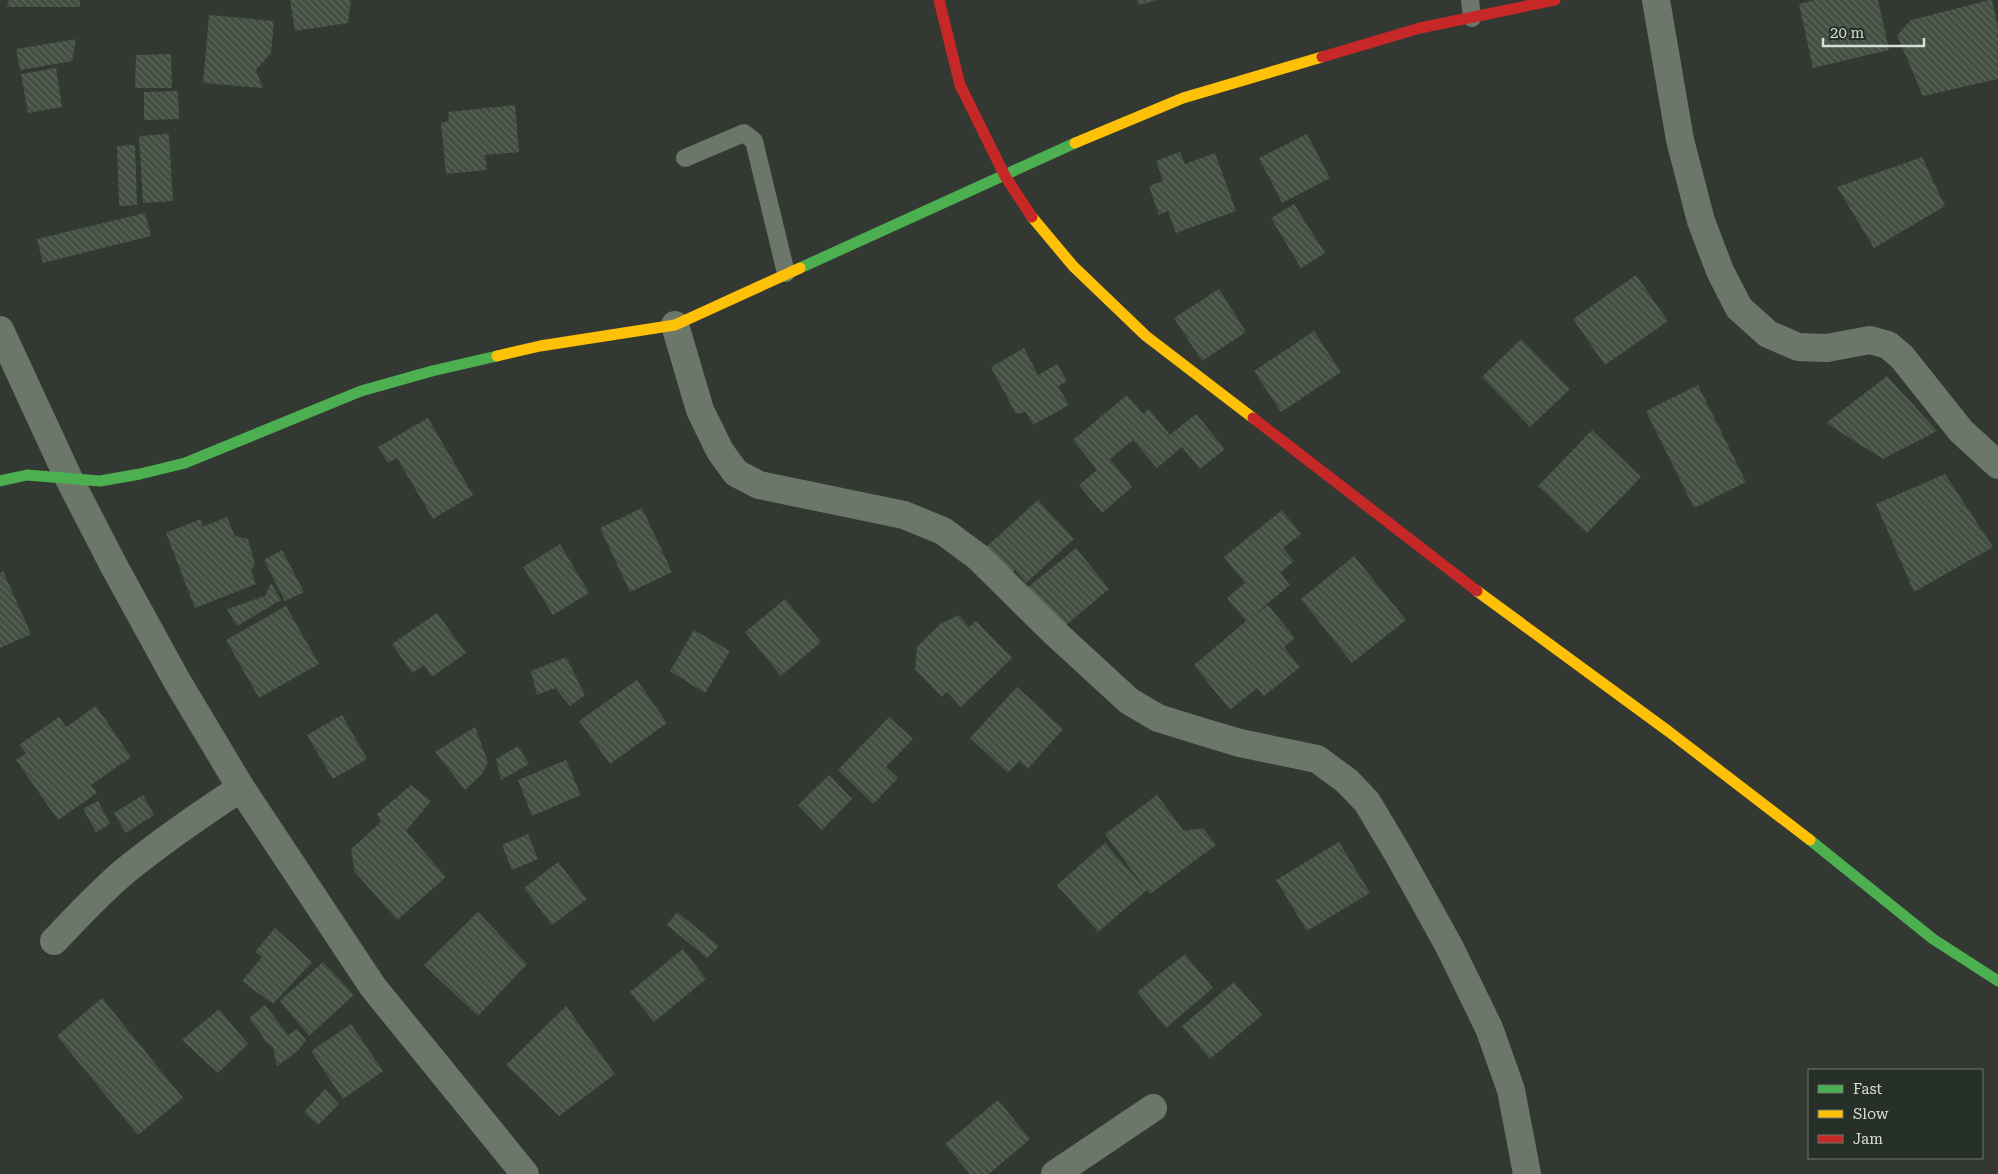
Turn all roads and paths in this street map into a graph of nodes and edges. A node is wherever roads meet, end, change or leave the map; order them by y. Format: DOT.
graph roads {
  1 [pos="939,0"];
  2 [pos="1470,0"];
  3 [pos="1555,0"];
  4 [pos="1656,0"];
  5 [pos="1472,18"];
  6 [pos="685,158"];
  7 [pos="1005,176"];
  8 [pos="786,273"];
  9 [pos="675,325"];
  10 [pos="0,330"];
  11 [pos="1998,465"];
  12 [pos="68,477"];
  13 [pos="0,481"];
  14 [pos="241,788"];
  15 [pos="54,941"];
  16 [pos="1998,981"];
  17 [pos="1153,1108"];
  18 [pos="525,1174"];
  19 [pos="1055,1174"];
  20 [pos="1527,1174"];
  1 -- 7 [label="street"];
  2 -- 5 [label="lane"];
  3 -- 5 [label="street"];
  4 -- 11 [label="street"];
  5 -- 7 [label="street"];
  6 -- 8 [label="lane"];
  7 -- 8 [label="street"];
  7 -- 16 [label="street"];
  8 -- 9 [label="street"];
  9 -- 12 [label="street"];
  9 -- 20 [label="street"];
  10 -- 12 [label="street"];
  12 -- 13 [label="street"];
  12 -- 14 [label="street"];
  14 -- 15 [label="street"];
  14 -- 18 [label="street"];
  17 -- 19 [label="street"];
}
